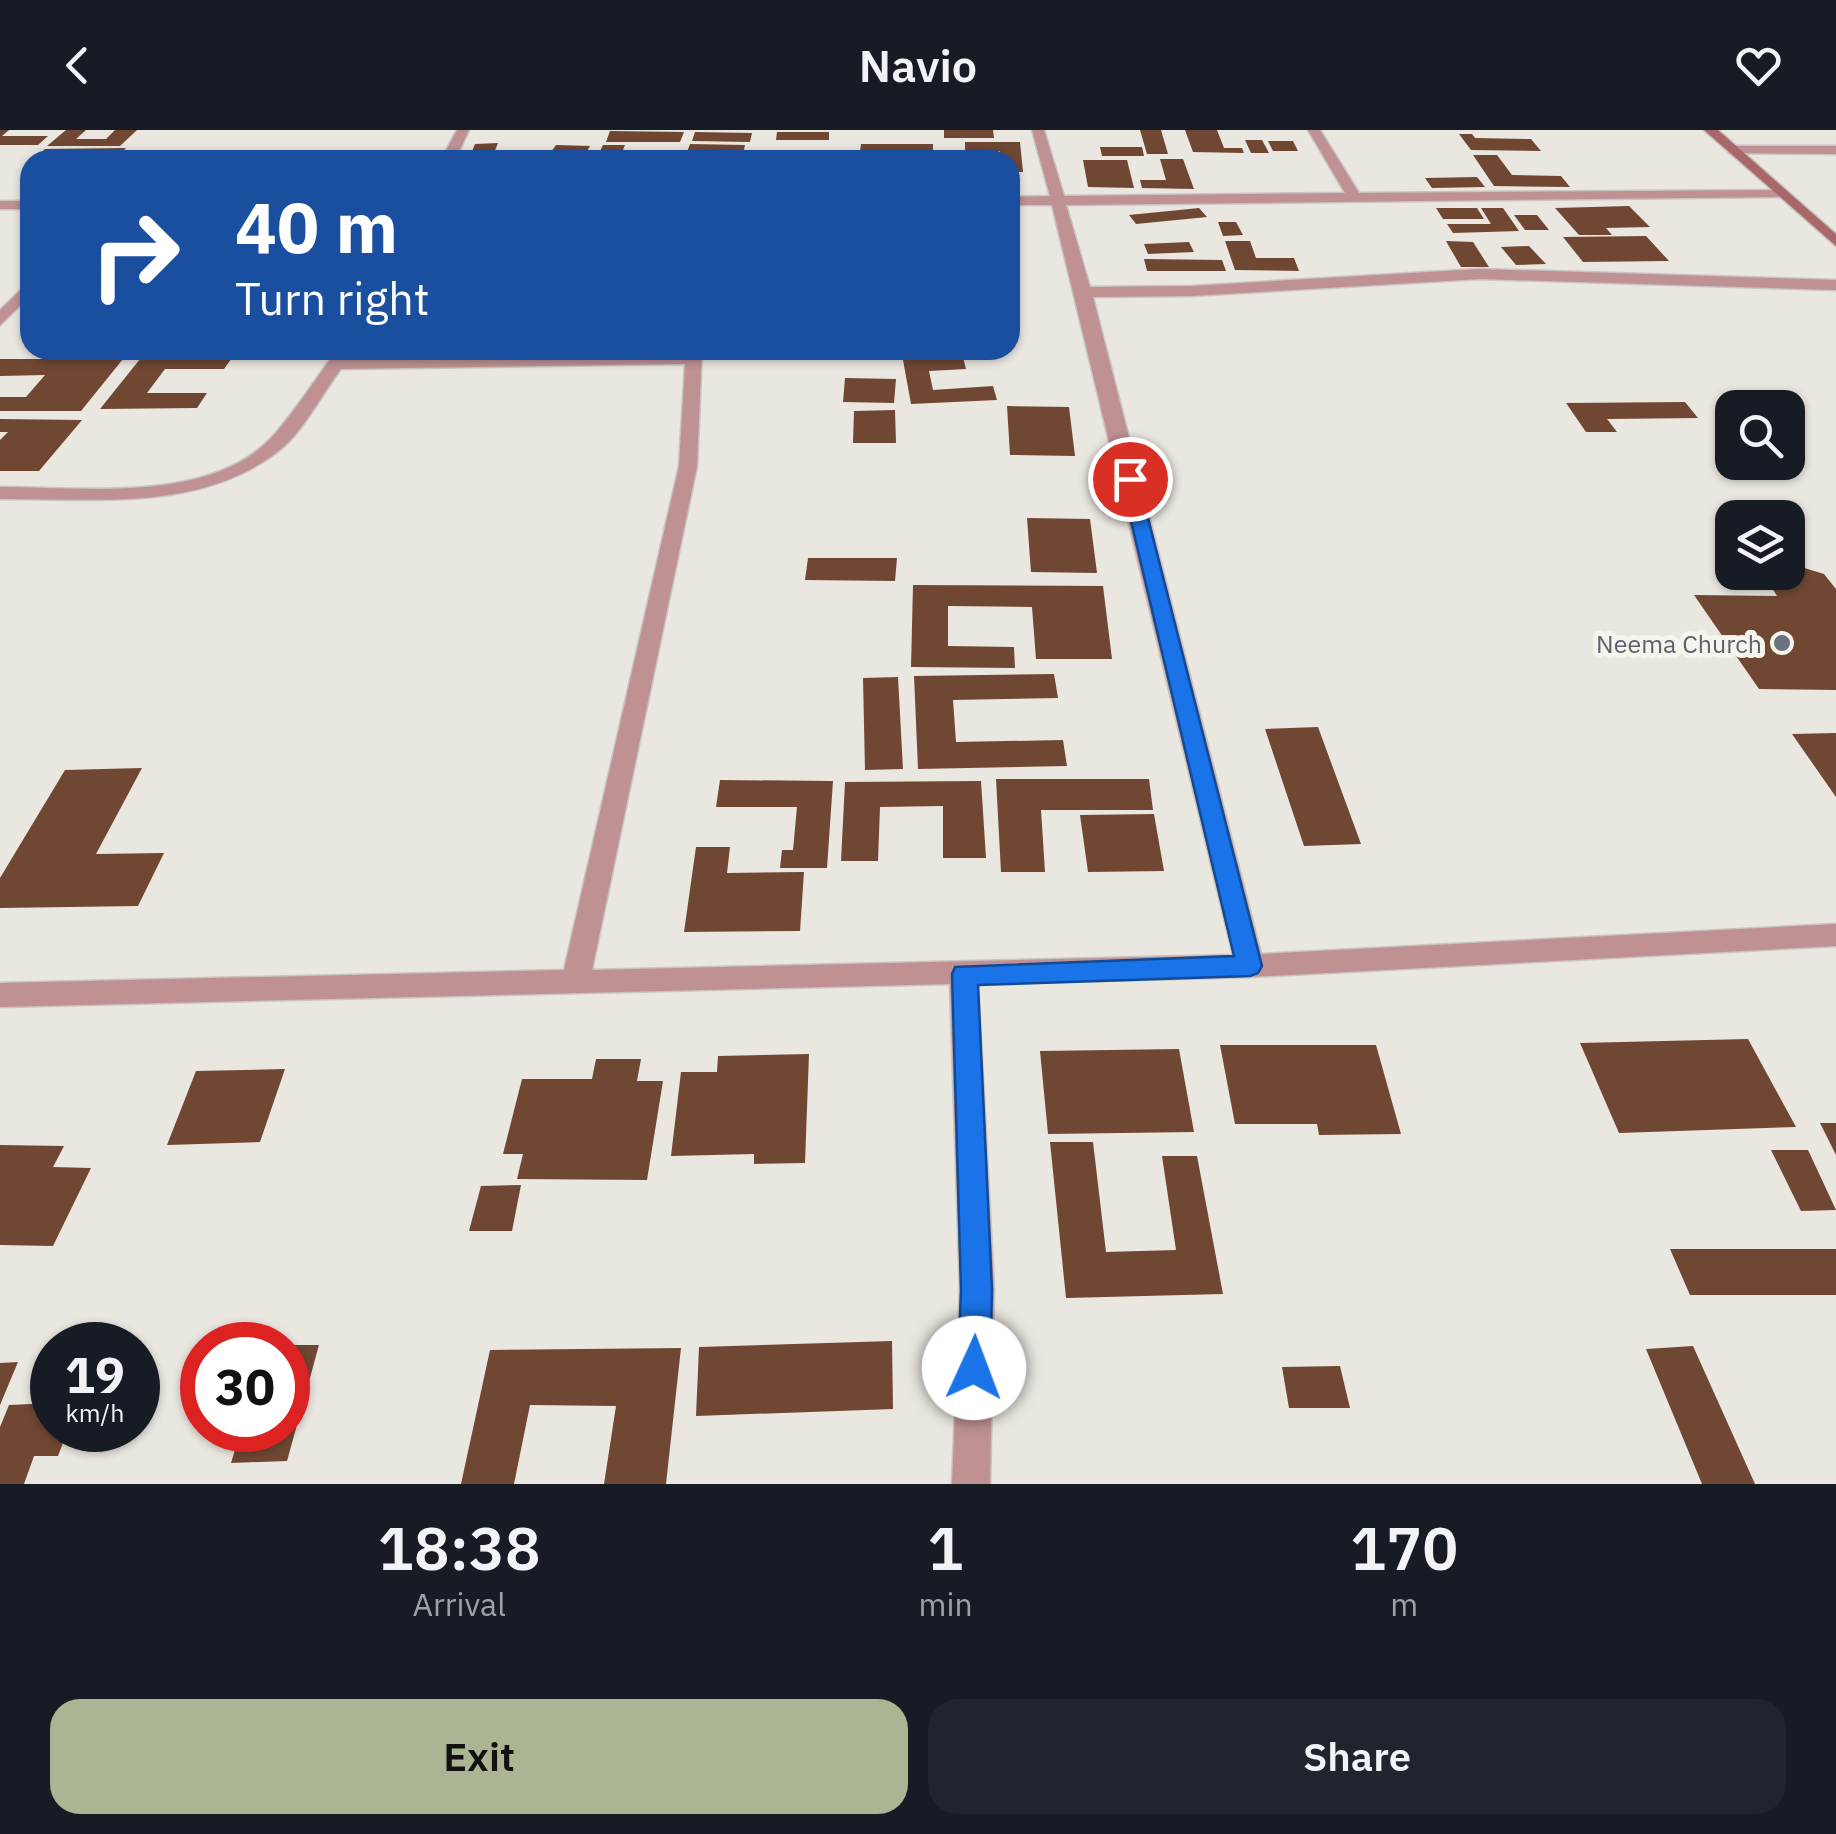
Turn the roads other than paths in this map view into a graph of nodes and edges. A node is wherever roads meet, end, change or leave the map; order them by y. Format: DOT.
graph roads {
  1 [pos="1038,130"];
  2 [pos="1314,130"];
  3 [pos="1710,130"];
  4 [pos="1734,150"];
  5 [pos="1836,150"];
  6 [pos="1780,193"];
  7 [pos="1354,197"];
  8 [pos="1058,200"];
  9 [pos="1020,201"];
  10 [pos="1836,242"];
  11 [pos="1836,284"];
  12 [pos="1084,292"];
  13 [pos="20,297"];
  14 [pos="0,320"];
  15 [pos="340,360"];
  16 [pos="694,360"];
  17 [pos="0,493"];
  18 [pos="1836,935"];
  19 [pos="1250,966"];
  20 [pos="964,974"];
  21 [pos="575,984"];
  22 [pos="0,995"];
  23 [pos="971,1484"];
  1 -- 8 [label="street"];
  2 -- 7 [label="street"];
  3 -- 4 [label="street"];
  4 -- 5 [label="street"];
  4 -- 6 [label="street"];
  6 -- 7 [label="street"];
  6 -- 10 [label="street"];
  7 -- 8 [label="street"];
  8 -- 9 [label="street"];
  8 -- 12 [label="street"];
  11 -- 12 [label="street"];
  12 -- 19 [label="street"];
  13 -- 14 [label="street"];
  15 -- 17 [label="street"];
  16 -- 21 [label="street"];
  18 -- 19 [label="street"];
  19 -- 20 [label="street"];
  20 -- 21 [label="street"];
  20 -- 23 [label="street"];
  21 -- 22 [label="street"];
}
